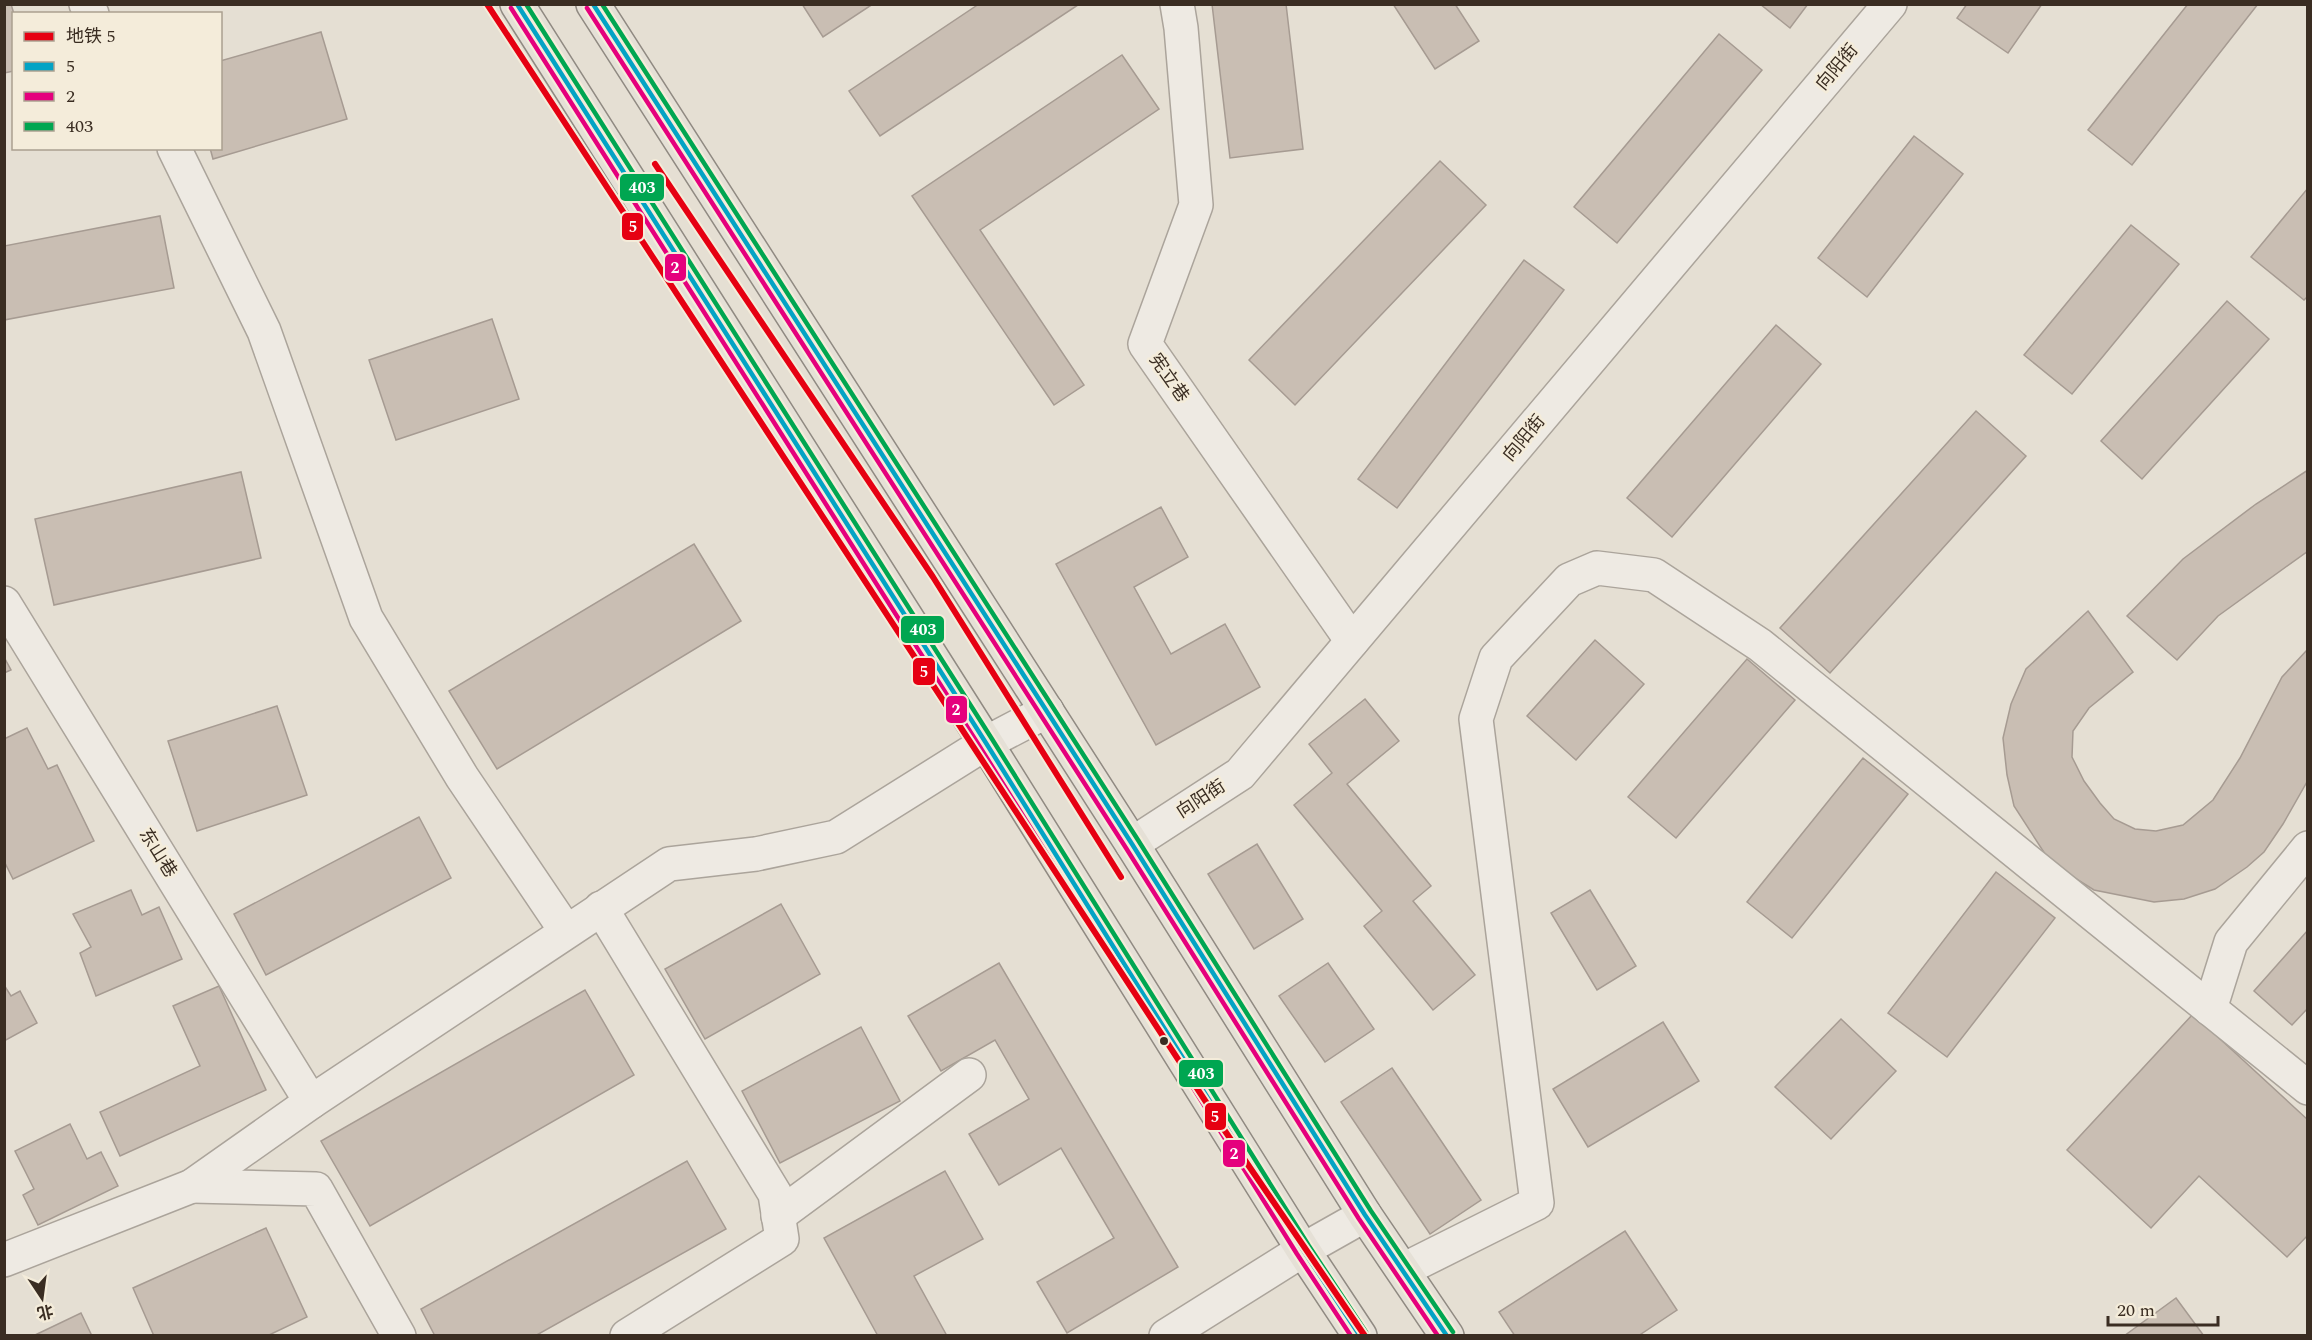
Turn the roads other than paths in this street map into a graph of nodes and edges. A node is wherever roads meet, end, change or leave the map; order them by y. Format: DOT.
graph roads {
  1 [pos="517,4"];
  2 [pos="593,4"];
  3 [pos="1177,4"];
  4 [pos="1890,4"];
  5 [pos="175,150"];
  6 [pos="4,603"];
  7 [pos="1352,641"];
  8 [pos="1047,711"];
  9 [pos="986,743"];
  10 [pos="1132,844"];
  11 [pos="2307,848"];
  12 [pos="601,908"];
  13 [pos="566,931"];
  14 [pos="2210,1009"];
  15 [pos="969,1075"];
  16 [pos="2307,1088"];
  17 [pos="311,1102"];
  18 [pos="192,1186"];
  19 [pos="1365,1215"];
  20 [pos="778,1216"];
  21 [pos="1303,1251"];
  22 [pos="4,1260"];
  23 [pos="1403,1270"];
  24 [pos="399,1335"];
  25 [pos="627,1335"];
  26 [pos="1166,1335"];
  27 [pos="1360,1335"];
  28 [pos="1448,1335"];
  1 -- 9 [label="main road"];
  2 -- 8 [label="main road"];
  3 -- 7 [label="street, 宪立巷"];
  4 -- 7 [label="street, 向阳街"];
  5 -- 13 [label="street"];
  6 -- 17 [label="street, 东山巷"];
  7 -- 10 [label="street, 向阳街"];
  8 -- 9 [label="street"];
  8 -- 10 [label="main road"];
  9 -- 12 [label="street"];
  9 -- 21 [label="main road"];
  10 -- 19 [label="main road"];
  11 -- 14 [label="street"];
  12 -- 13 [label="street"];
  12 -- 20 [label="street"];
  13 -- 17 [label="street"];
  14 -- 16 [label="street"];
  14 -- 23 [label="street"];
  15 -- 20 [label="street"];
  17 -- 18 [label="street"];
  18 -- 22 [label="street"];
  18 -- 24 [label="street"];
  19 -- 21 [label="street"];
  19 -- 23 [label="main road"];
  20 -- 25 [label="street"];
  21 -- 26 [label="street"];
  21 -- 27 [label="main road"];
  23 -- 28 [label="main road"];
}
